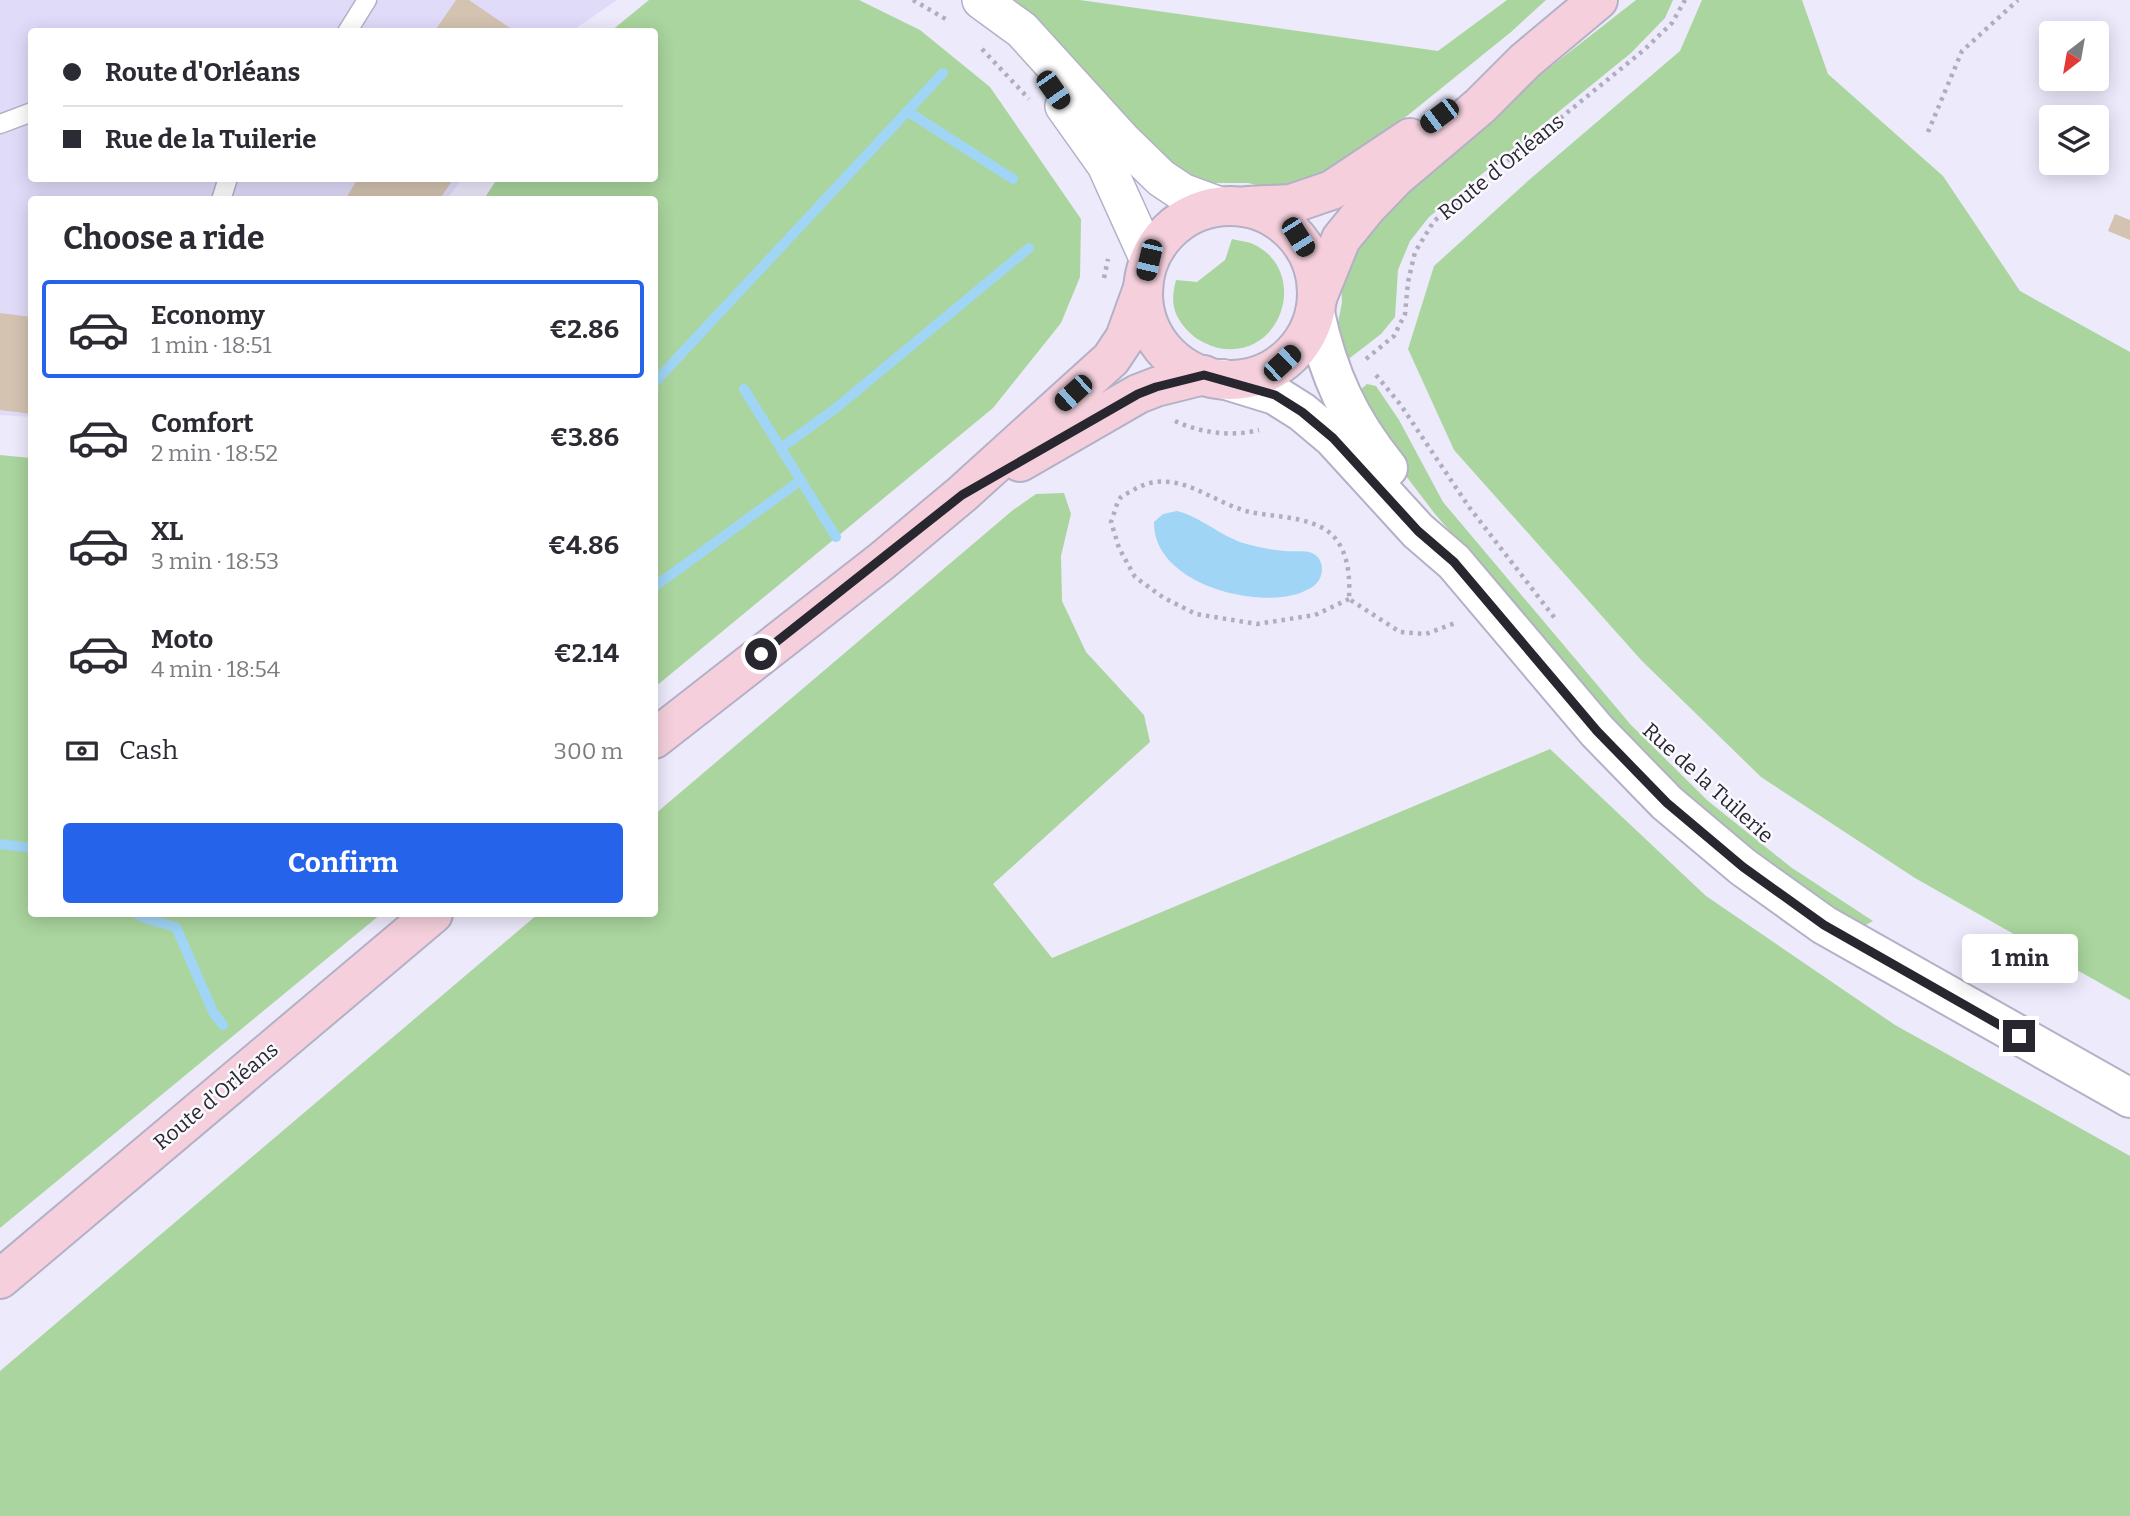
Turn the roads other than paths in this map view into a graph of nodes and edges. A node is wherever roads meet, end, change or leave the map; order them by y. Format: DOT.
graph roads {
  1 [pos="368,0"];
  2 [pos="1598,0"];
  3 [pos="970,8"];
  4 [pos="349,28"];
  5 [pos="1525,61"];
  6 [pos="28,114"];
  7 [pos="0,124"];
  8 [pos="1231,206"];
  9 [pos="1146,274"];
  10 [pos="1316,306"];
  11 [pos="1213,377"];
  12 [pos="962,495"];
  13 [pos="1454,562"];
  14 [pos="658,736"];
  15 [pos="429,917"];
  16 [pos="2130,1098"];
  17 [pos="0,1279"];
  1 -- 4 [label="lane"];
  2 -- 5 [label="main road"];
  3 -- 8 [label="street"];
  3 -- 9 [label="street"];
  5 -- 8 [label="main road"];
  5 -- 10 [label="main road"];
  6 -- 7 [label="lane"];
  8 -- 9 [label="main road"];
  8 -- 10 [label="main road"];
  9 -- 11 [label="main road"];
  9 -- 12 [label="main road"];
  10 -- 11 [label="main road"];
  10 -- 13 [label="street"];
  11 -- 12 [label="main road"];
  11 -- 13 [label="street"];
  12 -- 14 [label="main road"];
  13 -- 16 [label="street, Rue de la Tuilerie"];
  15 -- 17 [label="main road, Route d'Orléans"];
}
